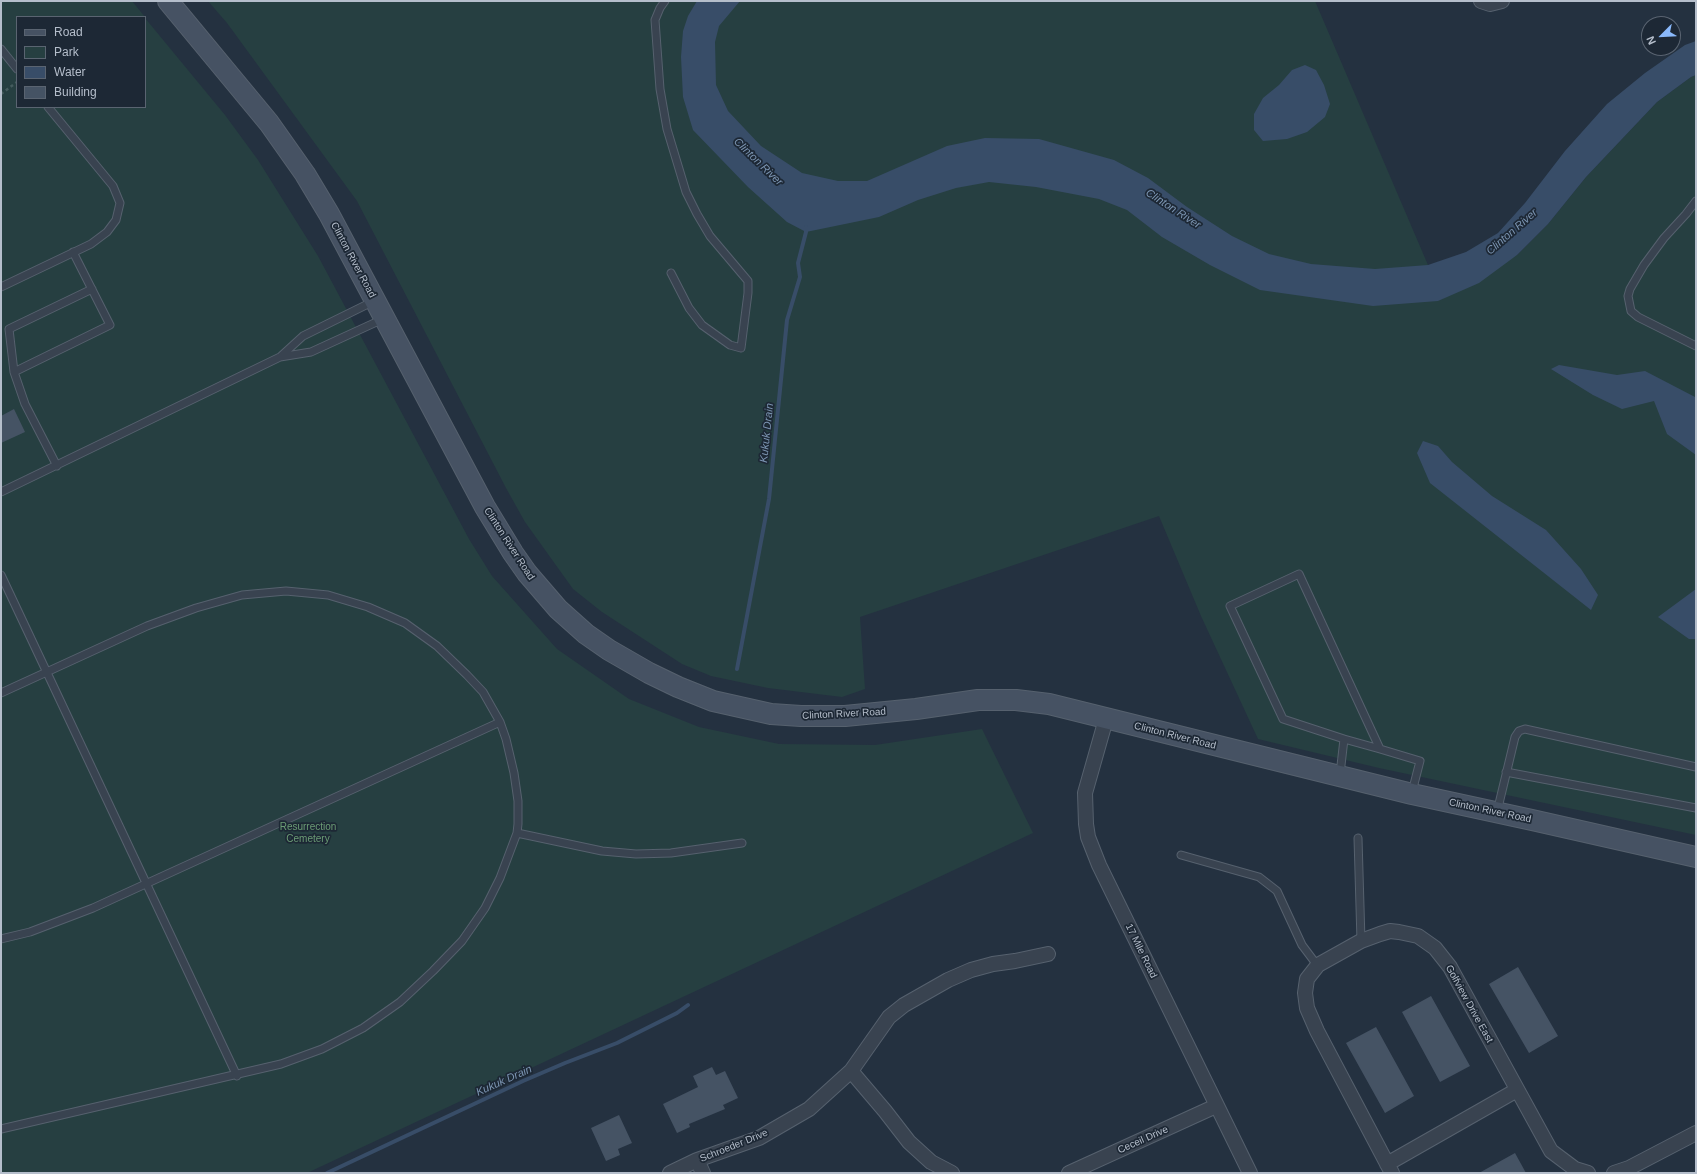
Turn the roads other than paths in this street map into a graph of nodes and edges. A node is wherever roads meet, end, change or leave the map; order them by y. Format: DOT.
graph roads {
  1 [pos="168,1"];
  2 [pos="665,1"];
  3 [pos="1481,1"];
  4 [pos="1502,1"];
  5 [pos="1,49"];
  6 [pos="16,67"];
  7 [pos="49,108"];
  8 [pos="1696,201"];
  9 [pos="74,252"];
  10 [pos="671,272"];
  11 [pos="1,286"];
  12 [pos="92,289"];
  13 [pos="374,301"];
  14 [pos="383,319"];
  15 [pos="1696,346"];
  16 [pos="280,357"];
  17 [pos="14,372"];
  18 [pos="57,466"];
  19 [pos="1,492"];
  20 [pos="1,575"];
  21 [pos="47,672"];
  22 [pos="1,693"];
  23 [pos="1106,719"];
  24 [pos="500,722"];
  25 [pos="1344,739"];
  26 [pos="1380,749"];
  27 [pos="1696,767"];
  28 [pos="1506,772"];
  29 [pos="1340,776"];
  30 [pos="1412,794"];
  31 [pos="1696,808"];
  32 [pos="1496,812"];
  33 [pos="517,833"];
  34 [pos="1358,838"];
  35 [pos="742,843"];
  36 [pos="1181,856"];
  37 [pos="1696,857"];
  38 [pos="147,884"];
  39 [pos="1,939"];
  40 [pos="1362,941"];
  41 [pos="1048,954"];
  42 [pos="1317,965"];
  43 [pos="851,1071"];
  44 [pos="237,1076"];
  45 [pos="1517,1090"];
  46 [pos="1216,1106"];
  47 [pos="1,1129"];
  48 [pos="1696,1133"];
  49 [pos="697,1160"];
  50 [pos="1389,1168"];
  51 [pos="670,1173"];
  52 [pos="704,1173"];
  53 [pos="952,1173"];
  54 [pos="1069,1173"];
  55 [pos="1250,1173"];
  56 [pos="1588,1173"];
  57 [pos="1614,1173"];
  1 -- 13 [label="street, Clinton River Road"];
  2 -- 10 [label="lane"];
  3 -- 4 [label="street"];
  5 -- 6 [label="lane"];
  7 -- 9 [label="lane"];
  8 -- 15 [label="lane"];
  9 -- 11 [label="lane"];
  9 -- 12 [label="lane"];
  12 -- 17 [label="lane"];
  12 -- 17 [label="lane"];
  13 -- 14 [label="street, Clinton River Road"];
  13 -- 16 [label="lane"];
  14 -- 16 [label="lane"];
  14 -- 23 [label="street, Clinton River Road"];
  16 -- 18 [label="lane"];
  17 -- 18 [label="lane"];
  18 -- 19 [label="lane"];
  20 -- 21 [label="lane"];
  21 -- 22 [label="lane"];
  21 -- 24 [label="lane"];
  21 -- 38 [label="lane"];
  23 -- 29 [label="street, Clinton River Road"];
  23 -- 46 [label="street, 17 Mile Road"];
  24 -- 33 [label="lane"];
  24 -- 38 [label="lane"];
  25 -- 26 [label="lane"];
  25 -- 26 [label="lane"];
  25 -- 29 [label="lane"];
  26 -- 30 [label="lane"];
  27 -- 28 [label="lane"];
  28 -- 31 [label="lane"];
  28 -- 32 [label="lane"];
  29 -- 30 [label="street, Clinton River Road"];
  30 -- 32 [label="street, Clinton River Road"];
  32 -- 37 [label="street, Clinton River Road"];
  33 -- 35 [label="lane"];
  33 -- 44 [label="lane"];
  34 -- 40 [label="lane"];
  36 -- 42 [label="lane"];
  38 -- 39 [label="lane"];
  38 -- 44 [label="lane"];
  40 -- 42 [label="street, Golfview Drive East"];
  40 -- 45 [label="street, Golfview Drive East"];
  41 -- 43 [label="street, Schroeder Drive"];
  42 -- 50 [label="street, Golfview Drive East"];
  43 -- 49 [label="street, Schroeder Drive"];
  43 -- 53 [label="street"];
  44 -- 47 [label="lane"];
  45 -- 50 [label="street"];
  45 -- 56 [label="street, Golfview Drive East"];
  46 -- 54 [label="street, Ceceil Drive"];
  46 -- 55 [label="street, 17 Mile Road"];
  48 -- 57 [label="street"];
  49 -- 51 [label="street, Schroeder Drive"];
  49 -- 52 [label="street"];
}
